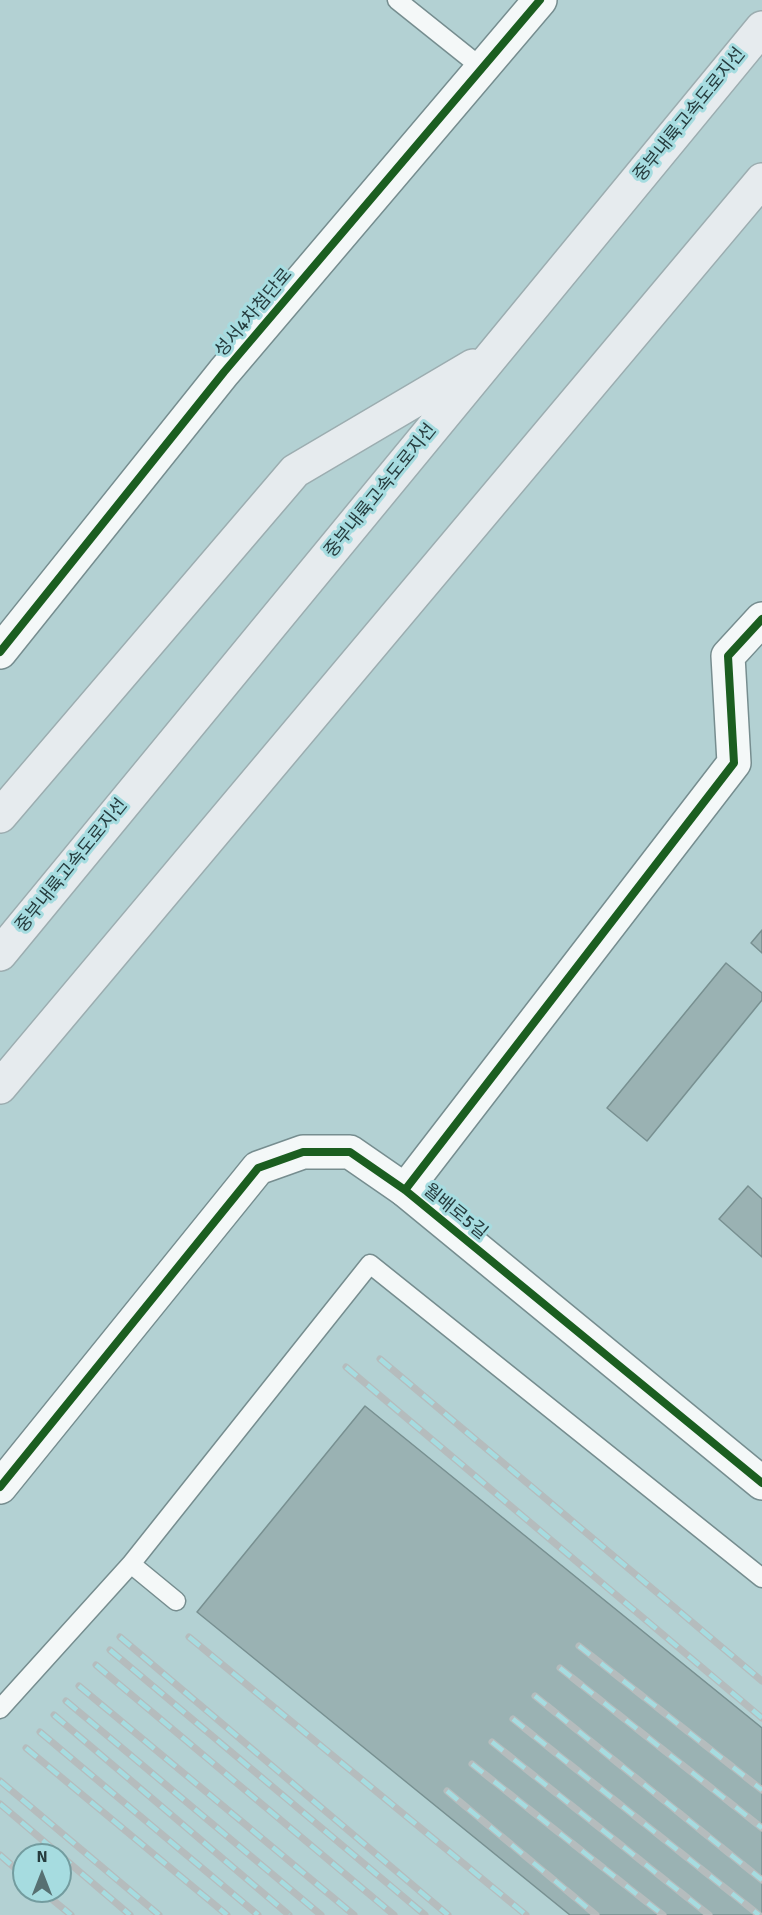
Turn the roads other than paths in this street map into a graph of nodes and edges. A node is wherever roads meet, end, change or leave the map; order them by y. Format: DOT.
graph roads {
  1 [pos="397,0"];
  2 [pos="540,0"];
  3 [pos="762,28"];
  4 [pos="482,68"];
  5 [pos="762,180"];
  6 [pos="493,355"];
  7 [pos="762,619"];
  8 [pos="0,652"];
  9 [pos="0,816"];
  10 [pos="0,954"];
  11 [pos="0,1087"];
  12 [pos="405,1190"];
  13 [pos="762,1483"];
  14 [pos="0,1487"];
  15 [pos="131,1564"];
  16 [pos="762,1578"];
  17 [pos="176,1601"];
  18 [pos="0,1709"];
  1 -- 4 [label="lane"];
  2 -- 4 [label="street, 성서4차첨단로"];
  3 -- 6 [label="highway, 중부내륙고속도로지선"];
  4 -- 8 [label="street, 성서4차첨단로"];
  5 -- 11 [label="highway"];
  6 -- 9 [label="highway"];
  6 -- 10 [label="highway, 중부내륙고속도로지선"];
  7 -- 12 [label="street"];
  12 -- 13 [label="street, 월배로5길"];
  12 -- 14 [label="street, 월배로5길"];
  15 -- 16 [label="lane"];
  15 -- 17 [label="lane"];
  15 -- 18 [label="lane"];
}
